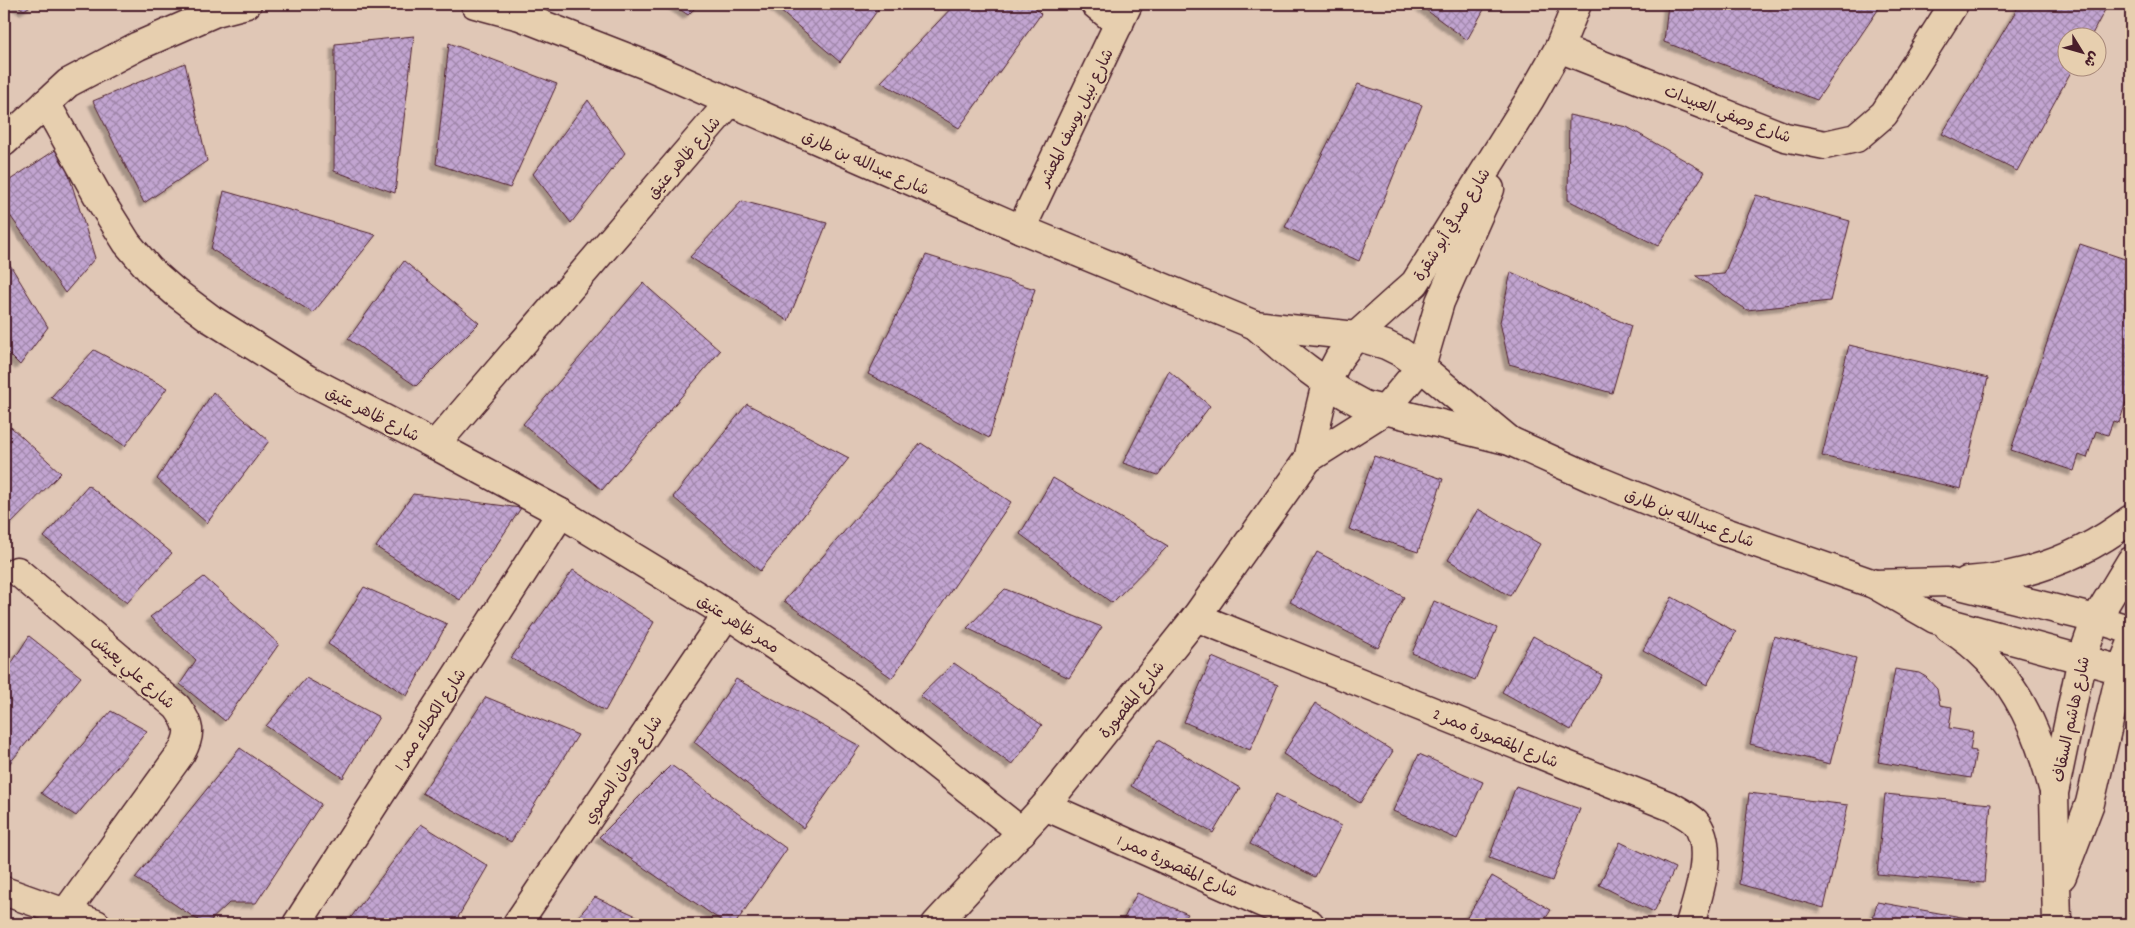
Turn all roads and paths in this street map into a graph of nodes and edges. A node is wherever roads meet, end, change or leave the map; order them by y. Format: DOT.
graph roads {
  1 [pos="247,4"];
  2 [pos="475,4"];
  3 [pos="1095,4"];
  4 [pos="1578,4"];
  5 [pos="1954,4"];
  6 [pos="1124,14"];
  7 [pos="1559,48"];
  8 [pos="1530,99"];
  9 [pos="730,102"];
  10 [pos="46,103"];
  11 [pos="4,142"];
  12 [pos="1021,230"];
  13 [pos="1255,325"];
  14 [pos="1356,336"];
  15 [pos="1422,367"];
  16 [pos="1326,383"];
  17 [pos="1384,411"];
  18 [pos="1510,441"];
  19 [pos="435,445"];
  20 [pos="1308,459"];
  21 [pos="561,513"];
  22 [pos="2131,519"];
  23 [pos="2131,561"];
  24 [pos="17,571"];
  25 [pos="1947,582"];
  26 [pos="1874,584"];
  27 [pos="727,614"];
  28 [pos="1196,617"];
  29 [pos="1935,619"];
  30 [pos="2096,619"];
  31 [pos="2131,630"];
  32 [pos="2131,645"];
  33 [pos="2082,658"];
  34 [pos="2122,670"];
  35 [pos="2054,793"];
  36 [pos="1045,806"];
  37 [pos="1022,832"];
  38 [pos="2057,889"];
  39 [pos="4,891"];
  40 [pos="66,912"];
  41 [pos="96,924"];
  42 [pos="297,924"];
  43 [pos="517,924"];
  44 [pos="936,924"];
  45 [pos="1310,924"];
  46 [pos="1690,924"];
  47 [pos="2057,924"];
  1 -- 10 [label="street"];
  2 -- 9 [label="street, شارع عبدالله بن طارق"];
  3 -- 6 [label="street"];
  4 -- 7 [label="street, شارع صدقي أبو شقرة"];
  5 -- 7 [label="street, شارع وصفي العبيدات"];
  6 -- 12 [label="street, شارع نبيل يوسف المعشر"];
  7 -- 8 [label="street, شارع صدقي أبو شقرة"];
  8 -- 14 [label="street, شارع صدقي أبو شقرة"];
  8 -- 15 [label="street, شارع صدقي أبو شقرة"];
  9 -- 12 [label="street, شارع عبدالله بن طارق"];
  9 -- 19 [label="street, شارع ظاهر عتيق"];
  10 -- 11 [label="street"];
  10 -- 19 [label="street, شارع ظاهر عتيق"];
  12 -- 13 [label="street, شارع عبدالله بن طارق"];
  13 -- 14 [label="street, شارع عبدالله بن طارق"];
  13 -- 16 [label="street, شارع عبدالله بن طارق"];
  14 -- 15 [label="street, شارع عبدالله بن طارق"];
  14 -- 16 [label="street, شارع المقصورة"];
  15 -- 17 [label="street, شارع المقصورة"];
  15 -- 18 [label="street, شارع عبدالله بن طارق"];
  16 -- 17 [label="street, شارع عبدالله بن طارق"];
  16 -- 20 [label="street, شارع المقصورة"];
  17 -- 18 [label="street, شارع عبدالله بن طارق"];
  17 -- 20 [label="street, شارع المقصورة"];
  18 -- 26 [label="street, شارع عبدالله بن طارق"];
  19 -- 21 [label="street, ممر ظاهر عتيق"];
  20 -- 28 [label="street, شارع المقصورة"];
  21 -- 27 [label="street, ممر ظاهر عتيق"];
  21 -- 42 [label="street, شارع الكحلاء ممر 1"];
  22 -- 25 [label="street"];
  23 -- 30 [label="street, شارع هاشم السقاف"];
  24 -- 40 [label="street, شارع علي يعيش"];
  25 -- 26 [label="street, شارع عبدالله بن طارق"];
  25 -- 30 [label="street, شارع عبدالله بن طارق"];
  26 -- 29 [label="street, شارع عبدالله بن طارق"];
  27 -- 37 [label="street, ممر ظاهر عتيق"];
  27 -- 43 [label="street, شارع فرحان الحموي"];
  28 -- 36 [label="street, شارع المقصورة"];
  28 -- 46 [label="street, شارع المقصورة ممر 2"];
  29 -- 33 [label="street, شارع عبدالله بن طارق"];
  29 -- 35 [label="street"];
  30 -- 31 [label="street, شارع عبدالله بن طارق"];
  30 -- 33 [label="street, شارع هاشم السقاف"];
  32 -- 34 [label="street, شارع هاشم السقاف"];
  33 -- 34 [label="street, شارع عبدالله بن طارق"];
  33 -- 35 [label="street, شارع هاشم السقاف"];
  34 -- 38 [label="street, شارع هاشم السقاف"];
  35 -- 38 [label="street, شارع هاشم السقاف"];
  36 -- 37 [label="street, شارع المقصورة"];
  36 -- 45 [label="street, شارع المقصورة ممر 1"];
  37 -- 44 [label="street, شارع المقصورة"];
  38 -- 47 [label="street, شارع هاشم السقاف"];
  39 -- 40 [label="street"];
  40 -- 41 [label="street"];
}
